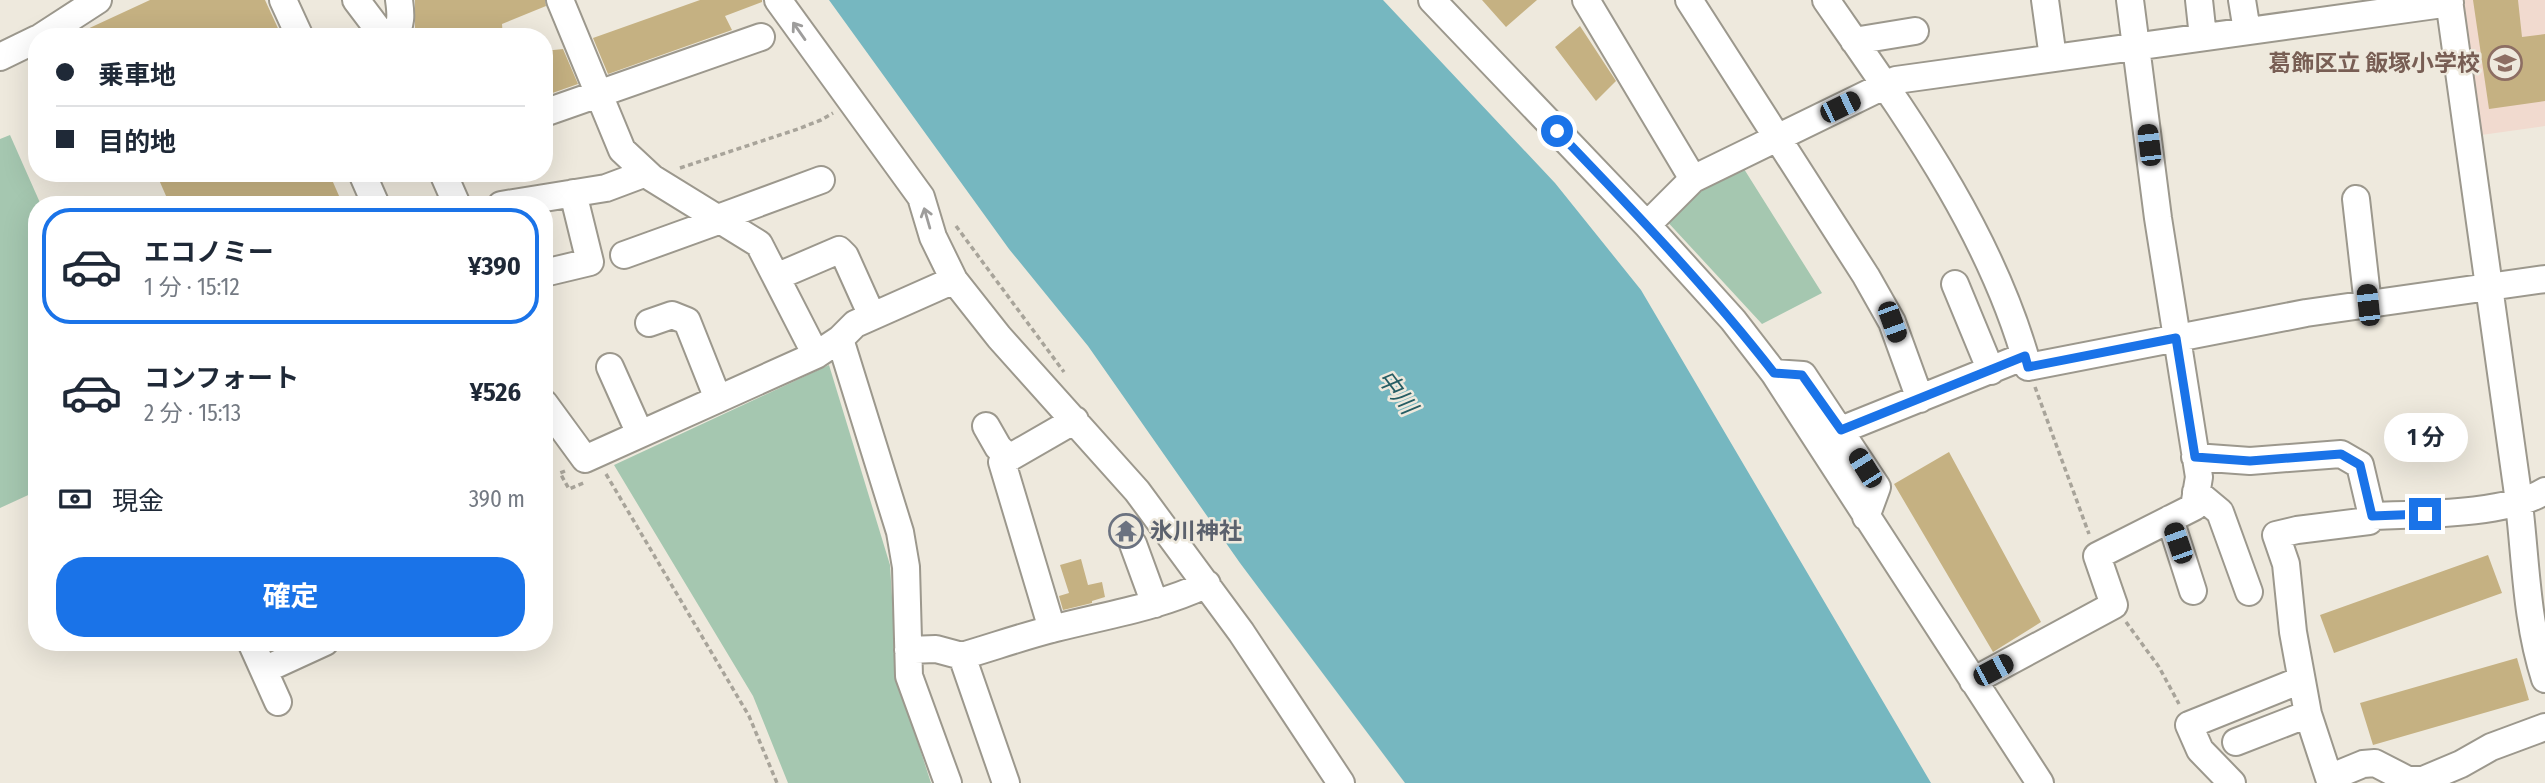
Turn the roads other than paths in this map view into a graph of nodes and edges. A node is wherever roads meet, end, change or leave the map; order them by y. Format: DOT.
graph roads {
  1 [pos="98,0"];
  2 [pos="283,0"];
  3 [pos="356,0"];
  4 [pos="399,0"];
  5 [pos="560,0"];
  6 [pos="778,0"];
  7 [pos="1432,0"];
  8 [pos="1586,0"];
  9 [pos="1689,0"];
  10 [pos="1826,0"];
  11 [pos="2045,0"];
  12 [pos="2130,0"];
  13 [pos="2199,0"];
  14 [pos="2242,0"];
  15 [pos="2450,2"];
  16 [pos="2306,11"];
  17 [pos="55,28"];
  18 [pos="296,28"];
  19 [pos="377,28"];
  20 [pos="398,28"];
  21 [pos="1915,31"];
  22 [pos="2247,31"];
  23 [pos="761,37"];
  24 [pos="2203,37"];
  25 [pos="1854,41"];
  26 [pos="28,43"];
  27 [pos="2136,47"];
  28 [pos="0,57"];
  29 [pos="2053,58"];
  30 [pos="1885,85"];
  31 [pos="599,95"];
  32 [pos="553,110"];
  33 [pos="1776,138"];
  34 [pos="649,175"];
  35 [pos="1693,179"];
  36 [pos="821,180"];
  37 [pos="573,193"];
  38 [pos="553,196"];
  39 [pos="2356,199"];
  40 [pos="719,219"];
  41 [pos="1647,225"];
  42 [pos="624,255"];
  43 [pos="553,271"];
  44 [pos="776,278"];
  45 [pos="2545,279"];
  46 [pos="954,280"];
  47 [pos="1955,284"];
  48 [pos="2488,288"];
  49 [pos="2368,305"];
  50 [pos="872,316"];
  51 [pos="649,323"];
  52 [pos="2176,338"];
  53 [pos="841,339"];
  54 [pos="816,355"];
  55 [pos="2027,361"];
  56 [pos="610,367"];
  57 [pos="1991,371"];
  58 [pos="1774,373"];
  59 [pos="718,399"];
  60 [pos="1920,399"];
  61 [pos="553,415"];
  62 [pos="1075,420"];
  63 [pos="986,426"];
  64 [pos="1841,430"];
  65 [pos="640,434"];
  66 [pos="2195,457"];
  67 [pos="1009,458"];
  68 [pos="2545,491"];
  69 [pos="2196,492"];
  70 [pos="2519,502"];
  71 [pos="2372,516"];
  72 [pos="1866,517"];
  73 [pos="2169,519"];
  74 [pos="1133,544"];
  75 [pos="1207,583"];
  76 [pos="2193,591"];
  77 [pos="2249,592"];
  78 [pos="1155,604"];
  79 [pos="1052,629"];
  80 [pos="908,650"];
  81 [pos="255,651"];
  82 [pos="305,651"];
  83 [pos="962,656"];
  84 [pos="264,670"];
  85 [pos="2545,679"];
  86 [pos="2301,680"];
  87 [pos="1973,681"];
  88 [pos="278,702"];
  89 [pos="2308,714"];
  90 [pos="2545,727"];
  91 [pos="2236,742"];
  92 [pos="948,783"];
  93 [pos="1006,783"];
  94 [pos="1342,783"];
  95 [pos="2040,783"];
  96 [pos="2232,783"];
  1 -- 17 [label="street"];
  2 -- 18 [label="street"];
  3 -- 19 [label="street"];
  4 -- 20 [label="street"];
  5 -- 31 [label="street"];
  46 -- 6 [label="street, one-way"];
  7 -- 41 [label="street"];
  8 -- 35 [label="street"];
  9 -- 33 [label="street"];
  10 -- 25 [label="street"];
  11 -- 29 [label="street"];
  12 -- 27 [label="street"];
  13 -- 24 [label="street"];
  14 -- 22 [label="street"];
  15 -- 16 [label="street"];
  15 -- 48 [label="street"];
  16 -- 22 [label="street"];
  21 -- 25 [label="street"];
  22 -- 24 [label="street"];
  23 -- 31 [label="street"];
  24 -- 27 [label="street"];
  25 -- 30 [label="street"];
  26 -- 28 [label="street"];
  27 -- 29 [label="street"];
  27 -- 52 [label="street"];
  29 -- 30 [label="street"];
  30 -- 33 [label="street"];
  30 -- 55 [label="street"];
  31 -- 32 [label="street"];
  31 -- 34 [label="street"];
  33 -- 35 [label="street"];
  33 -- 60 [label="street"];
  34 -- 37 [label="street"];
  34 -- 40 [label="street"];
  35 -- 41 [label="street"];
  36 -- 40 [label="street"];
  37 -- 38 [label="street"];
  37 -- 43 [label="street"];
  39 -- 49 [label="street"];
  40 -- 42 [label="street"];
  40 -- 44 [label="street"];
  41 -- 58 [label="street"];
  44 -- 50 [label="street"];
  44 -- 54 [label="street"];
  45 -- 48 [label="street"];
  46 -- 50 [label="street"];
  46 -- 62 [label="street"];
  47 -- 57 [label="street"];
  48 -- 49 [label="street"];
  48 -- 70 [label="street"];
  49 -- 52 [label="street"];
  50 -- 53 [label="street"];
  51 -- 59 [label="street"];
  52 -- 55 [label="street"];
  52 -- 66 [label="street"];
  53 -- 54 [label="street"];
  53 -- 80 [label="street"];
  54 -- 59 [label="street"];
  55 -- 57 [label="street"];
  56 -- 65 [label="street"];
  57 -- 60 [label="street"];
  58 -- 64 [label="street"];
  58 -- 72 [label="street"];
  59 -- 65 [label="street"];
  60 -- 64 [label="street"];
  61 -- 65 [label="street"];
  62 -- 67 [label="street"];
  62 -- 75 [label="street"];
  63 -- 67 [label="street"];
  64 -- 72 [label="street"];
  66 -- 69 [label="street"];
  66 -- 71 [label="street"];
  67 -- 79 [label="street"];
  68 -- 70 [label="street"];
  69 -- 73 [label="street"];
  69 -- 77 [label="street"];
  70 -- 71 [label="street"];
  70 -- 85 [label="street"];
  71 -- 86 [label="street"];
  72 -- 87 [label="street"];
  73 -- 76 [label="street"];
  73 -- 87 [label="street"];
  74 -- 78 [label="street"];
  75 -- 78 [label="street"];
  75 -- 94 [label="street"];
  78 -- 79 [label="street"];
  79 -- 83 [label="street"];
  80 -- 83 [label="street"];
  80 -- 92 [label="street"];
  81 -- 84 [label="street"];
  82 -- 84 [label="street"];
  83 -- 93 [label="street"];
  84 -- 88 [label="street"];
  86 -- 89 [label="street"];
  86 -- 96 [label="street"];
  87 -- 95 [label="street"];
  89 -- 90 [label="street"];
  89 -- 91 [label="street"];
}
